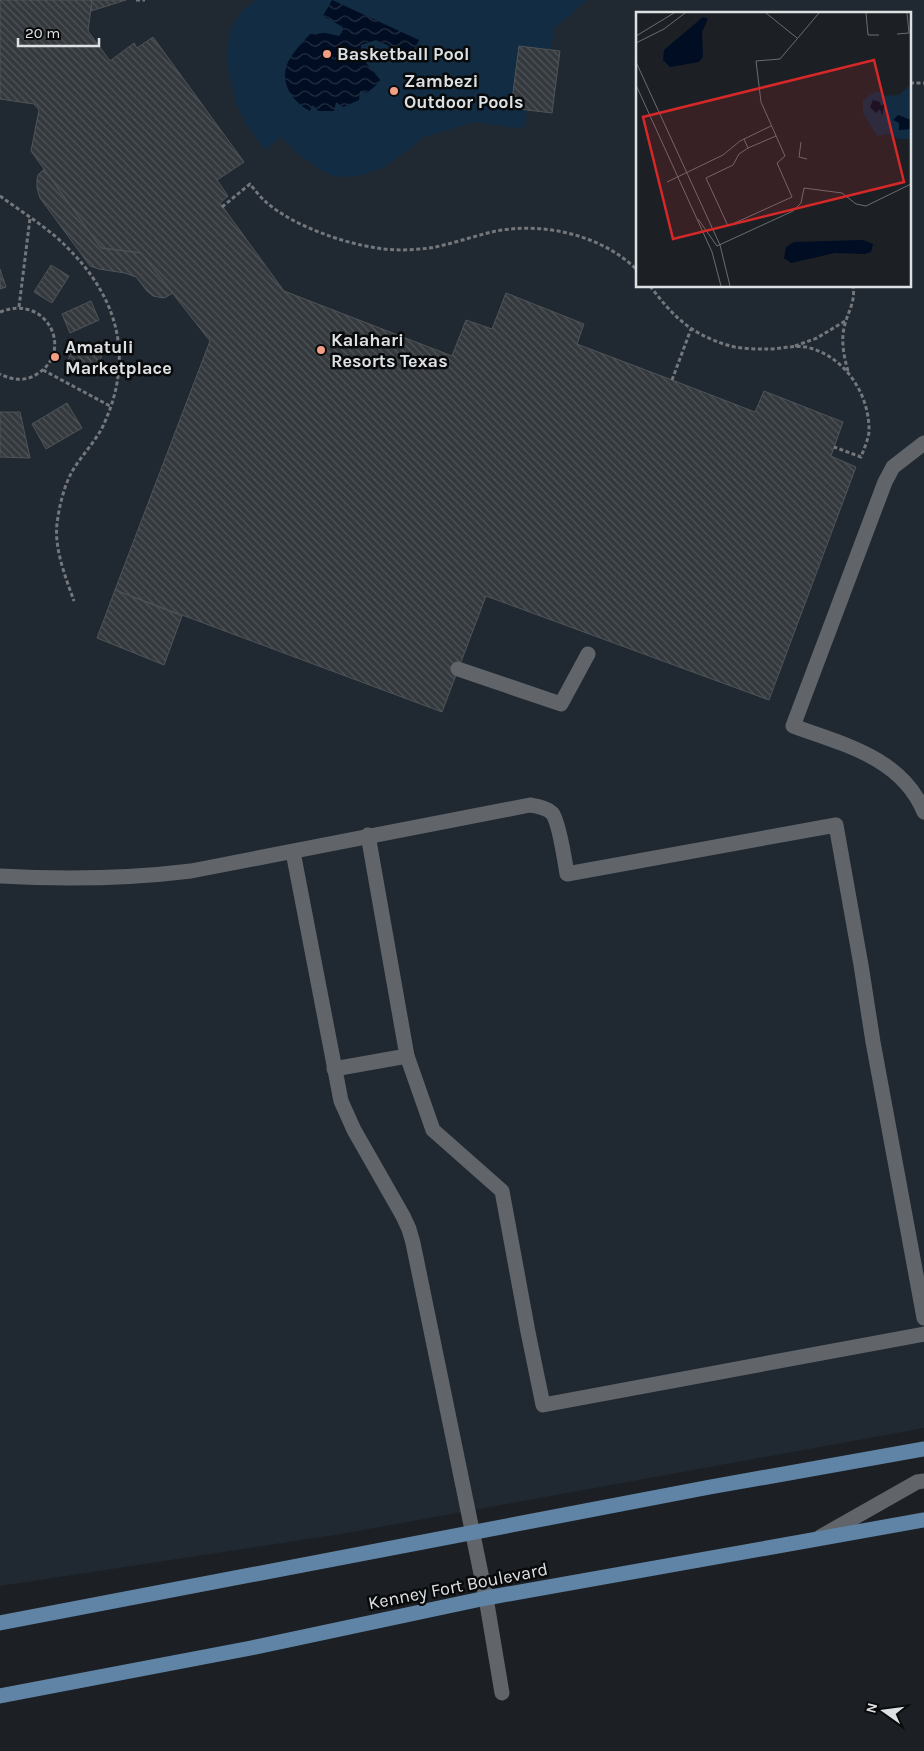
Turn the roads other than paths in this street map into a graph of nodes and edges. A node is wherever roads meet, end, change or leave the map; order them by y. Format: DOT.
graph roads {
  1 [pos="924,443"];
  2 [pos="588,654"];
  3 [pos="458,669"];
  4 [pos="924,812"];
  5 [pos="368,835"];
  6 [pos="293,852"];
  7 [pos="0,876"];
  8 [pos="407,1056"];
  9 [pos="334,1069"];
  10 [pos="924,1318"];
  11 [pos="924,1334"];
  12 [pos="924,1449"];
  13 [pos="924,1481"];
  14 [pos="924,1520"];
  15 [pos="472,1532"];
  16 [pos="816,1539"];
  17 [pos="486,1598"];
  18 [pos="0,1623"];
  19 [pos="502,1692"];
  20 [pos="0,1696"];
  1 -- 4 [label="street"];
  2 -- 3 [label="street"];
  5 -- 6 [label="street"];
  5 -- 8 [label="street"];
  5 -- 10 [label="street"];
  6 -- 7 [label="street"];
  6 -- 9 [label="street"];
  8 -- 9 [label="street"];
  8 -- 11 [label="street"];
  9 -- 15 [label="street"];
  12 -- 15 [label="main road"];
  13 -- 16 [label="street"];
  14 -- 16 [label="main road, Kenney Fort Boulevard"];
  15 -- 17 [label="street"];
  15 -- 18 [label="main road"];
  16 -- 17 [label="main road, Kenney Fort Boulevard"];
  17 -- 19 [label="street"];
  17 -- 20 [label="main road, Kenney Fort Boulevard"];
}
